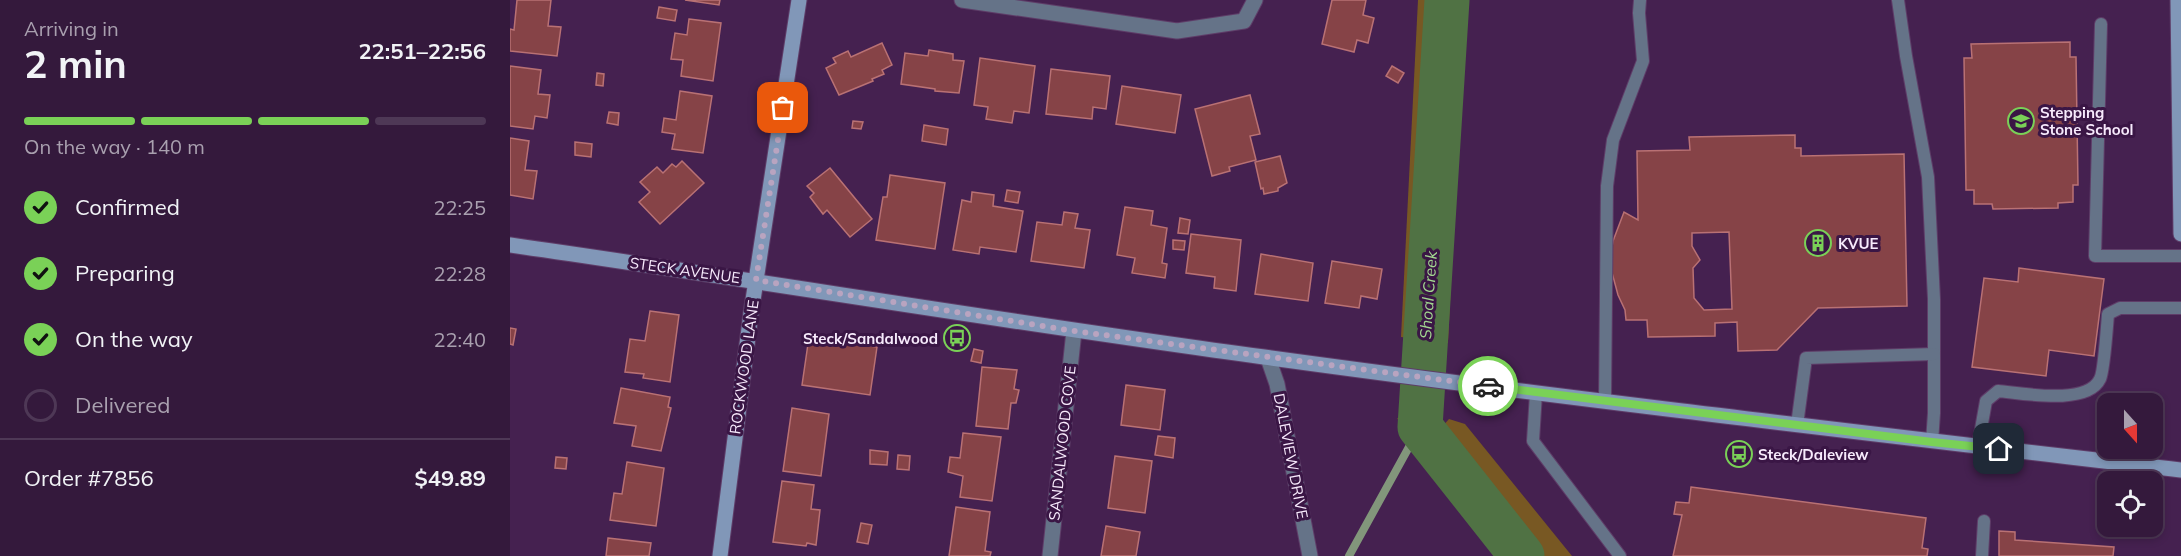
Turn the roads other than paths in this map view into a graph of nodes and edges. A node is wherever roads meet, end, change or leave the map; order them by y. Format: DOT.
graph roads {
  1 [pos="800,0"];
  2 [pos="962,0"];
  3 [pos="1256,0"];
  4 [pos="1640,0"];
  5 [pos="1898,0"];
  6 [pos="2179,1"];
  7 [pos="2101,24"];
  8 [pos="2181,171"];
  9 [pos="2181,234"];
  10 [pos="510,245"];
  11 [pos="2181,256"];
  12 [pos="756,280"];
  13 [pos="2181,308"];
  14 [pos="1074,331"];
  15 [pos="1934,354"];
  16 [pos="1268,358"];
  17 [pos="1536,393"];
  18 [pos="1605,402"];
  19 [pos="1797,425"];
  20 [pos="1932,442"];
  21 [pos="1977,446"];
  22 [pos="2181,470"];
  23 [pos="1984,521"];
  24 [pos="720,556"];
  25 [pos="1050,556"];
  26 [pos="1310,556"];
  27 [pos="1620,556"];
  28 [pos="1982,556"];
  1 -- 12 [label="street, ROCKWOOD LANE"];
  2 -- 3 [label="street"];
  4 -- 18 [label="lane"];
  5 -- 15 [label="lane"];
  6 -- 8 [label="street"];
  7 -- 11 [label="lane"];
  8 -- 9 [label="street"];
  10 -- 12 [label="street, STECK AVENUE"];
  12 -- 14 [label="street, STECK AVENUE"];
  12 -- 24 [label="street, ROCKWOOD LANE"];
  13 -- 21 [label="lane"];
  14 -- 16 [label="street, STECK AVENUE"];
  14 -- 25 [label="street, SANDALWOOD COVE"];
  15 -- 19 [label="lane"];
  15 -- 20 [label="lane"];
  16 -- 17 [label="street, STECK AVENUE"];
  16 -- 26 [label="street, DALEVIEW DRIVE"];
  17 -- 18 [label="street, STECK AVENUE"];
  17 -- 27 [label="lane"];
  18 -- 19 [label="street, STECK AVENUE"];
  19 -- 20 [label="street, STECK AVENUE"];
  20 -- 21 [label="street, STECK AVENUE"];
  21 -- 22 [label="street, STECK AVENUE"];
  23 -- 28 [label="lane"];
}
